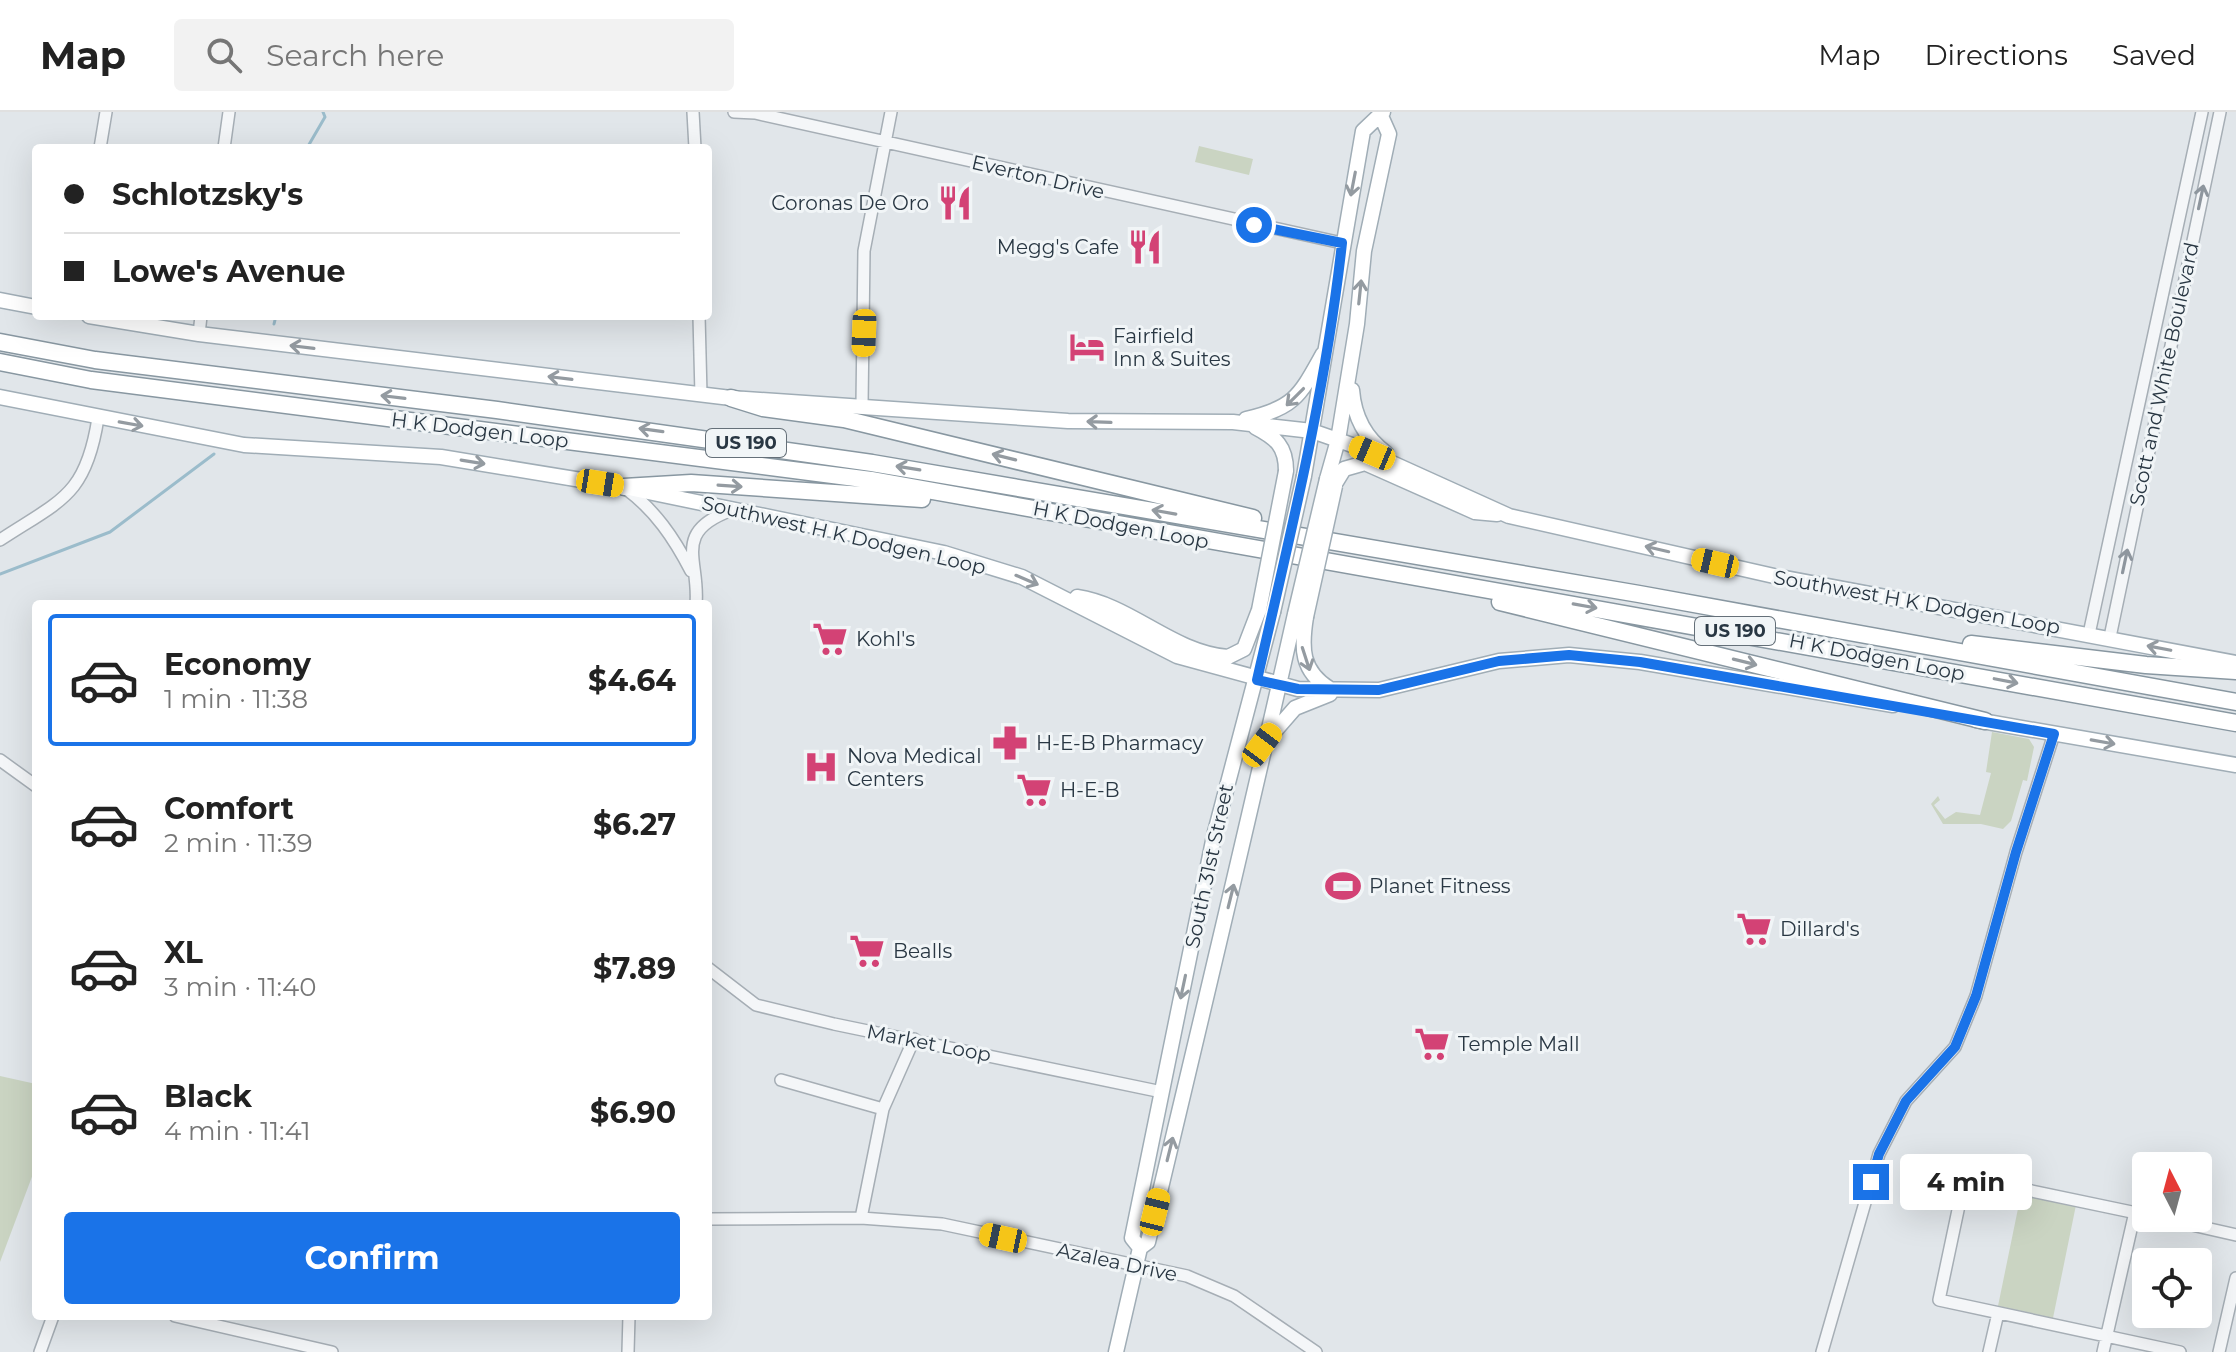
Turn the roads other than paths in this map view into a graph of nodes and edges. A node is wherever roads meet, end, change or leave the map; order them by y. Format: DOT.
graph roads {
  1 [pos="106,112"];
  2 [pos="229,112"];
  3 [pos="693,112"];
  4 [pos="734,112"];
  5 [pos="891,112"];
  6 [pos="2202,112"];
  7 [pos="2220,112"];
  8 [pos="1382,114"];
  9 [pos="885,143"];
  10 [pos="101,144"];
  11 [pos="225,144"];
  12 [pos="695,144"];
  13 [pos="1342,243"];
  14 [pos="0,300"];
  15 [pos="32,306"];
  16 [pos="113,320"];
  17 [pos="201,320"];
  18 [pos="699,320"];
  19 [pos="1357,324"];
  20 [pos="199,334"];
  21 [pos="1330,339"];
  22 [pos="0,342"];
  23 [pos="0,362"];
  24 [pos="701,395"];
  25 [pos="0,397"];
  26 [pos="731,398"];
  27 [pos="862,405"];
  28 [pos="98,418"];
  29 [pos="1239,422"];
  30 [pos="1312,431"];
  31 [pos="1338,440"];
  32 [pos="1412,471"];
  33 [pos="1331,480"];
  34 [pos="624,487"];
  35 [pos="735,509"];
  36 [pos="1509,516"];
  37 [pos="1079,517"];
  38 [pos="0,540"];
  39 [pos="1232,546"];
  40 [pos="1489,570"];
  41 [pos="692,571"];
  42 [pos="1060,595"];
  43 [pos="696,600"];
  44 [pos="1266,611"];
  45 [pos="1300,616"];
  46 [pos="1812,625"];
  47 [pos="2089,634"];
  48 [pos="2110,637"];
  49 [pos="2236,663"];
  50 [pos="2236,671"];
  51 [pos="1257,680"];
  52 [pos="1280,685"];
  53 [pos="1336,691"];
  54 [pos="2236,702"];
  55 [pos="1985,721"];
  56 [pos="2236,723"];
  57 [pos="2054,734"];
  58 [pos="1262,745"];
  59 [pos="0,760"];
  60 [pos="2236,765"];
  61 [pos="32,782"];
  62 [pos="712,971"];
  63 [pos="914,1039"];
  64 [pos="781,1080"];
  65 [pos="1162,1092"];
  66 [pos="883,1109"];
  67 [pos="2132,1212"];
  68 [pos="861,1218"];
  69 [pos="712,1219"];
  70 [pos="2212,1230"];
  71 [pos="2136,1232"];
  72 [pos="2236,1235"];
  73 [pos="1140,1248"];
  74 [pos="1136,1265"];
  75 [pos="2236,1278"];
  76 [pos="1998,1313"];
  77 [pos="52,1320"];
  78 [pos="192,1320"];
  79 [pos="629,1320"];
  80 [pos="2107,1336"];
  81 [pos="1313,1351"];
  82 [pos="40,1352"];
  83 [pos="332,1352"];
  84 [pos="628,1352"];
  85 [pos="1116,1352"];
  86 [pos="1822,1352"];
  87 [pos="1989,1352"];
  88 [pos="2103,1352"];
  89 [pos="2180,1352"];
  90 [pos="2219,1352"];
  1 -- 10 [label="street"];
  2 -- 11 [label="street"];
  3 -- 12 [label="street"];
  4 -- 9 [label="street, Everton Drive"];
  5 -- 9 [label="street"];
  6 -- 47 [label="street, Scott and White Boulevard"];
  48 -- 7 [label="street, Scott and White Boulevard, one-way"];
  8 -- 13 [label="main road, South 31st Street, one-way"];
  19 -- 8 [label="main road, South 31st Street, one-way"];
  9 -- 13 [label="street, Everton Drive"];
  9 -- 27 [label="street"];
  13 -- 21 [label="main road, South 31st Street"];
  14 -- 15 [label="main road"];
  16 -- 20 [label="main road, Southwest H K Dodgen Loop"];
  17 -- 20 [label="street"];
  18 -- 24 [label="street"];
  19 -- 31 [label="main road, South 31st Street"];
  19 -- 32 [label="main road"];
  24 -- 20 [label="main road, Southwest H K Dodgen Loop, one-way"];
  21 -- 29 [label="main road, one-way"];
  21 -- 30 [label="main road, South 31st Street"];
  40 -- 22 [label="highway, H K Dodgen Loop / US 190, one-way"];
  23 -- 37 [label="highway, H K Dodgen Loop / US 190"];
  24 -- 26 [label="main road, Southwest H K Dodgen Loop"];
  25 -- 28 [label="main road, Southwest H K Dodgen Loop"];
  26 -- 27 [label="main road, Southwest H K Dodgen Loop"];
  40 -- 26 [label="highway, one-way"];
  29 -- 27 [label="main road, Southwest H K Dodgen Loop, one-way"];
  28 -- 34 [label="main road, Southwest H K Dodgen Loop, one-way"];
  28 -- 38 [label="street"];
  29 -- 30 [label="main road, Southwest H K Dodgen Loop"];
  29 -- 44 [label="main road, bridge"];
  30 -- 31 [label="main road, Southwest H K Dodgen Loop"];
  30 -- 44 [label="main road, South 31st Street, bridge"];
  31 -- 32 [label="main road, Southwest H K Dodgen Loop"];
  31 -- 33 [label="main road, South 31st Street"];
  32 -- 36 [label="main road, Southwest H K Dodgen Loop"];
  33 -- 36 [label="main road"];
  33 -- 45 [label="main road, South 31st Street, bridge"];
  34 -- 35 [label="main road, Southwest H K Dodgen Loop"];
  34 -- 37 [label="highway, one-way"];
  34 -- 41 [label="street"];
  35 -- 41 [label="street"];
  35 -- 42 [label="main road, Southwest H K Dodgen Loop, one-way"];
  47 -- 36 [label="main road, Southwest H K Dodgen Loop, one-way"];
  37 -- 39 [label="highway, H K Dodgen Loop / US 190"];
  39 -- 55 [label="highway, one-way"];
  39 -- 56 [label="highway, H K Dodgen Loop / US 190, one-way"];
  40 -- 46 [label="highway, H K Dodgen Loop / US 190"];
  41 -- 43 [label="street"];
  42 -- 44 [label="main road"];
  42 -- 51 [label="main road, Southwest H K Dodgen Loop"];
  44 -- 51 [label="main road, South 31st Street"];
  45 -- 52 [label="main road, South 31st Street"];
  45 -- 53 [label="main road, one-way"];
  46 -- 50 [label="highway"];
  46 -- 54 [label="highway, H K Dodgen Loop / US 190"];
  47 -- 48 [label="main road, Southwest H K Dodgen Loop"];
  49 -- 48 [label="main road, Southwest H K Dodgen Loop, one-way"];
  51 -- 52 [label="main road, Southwest H K Dodgen Loop"];
  51 -- 65 [label="main road, South 31st Street, one-way"];
  52 -- 53 [label="main road, Southwest H K Dodgen Loop"];
  52 -- 58 [label="main road, South 31st Street"];
  53 -- 55 [label="main road, Southwest H K Dodgen Loop"];
  53 -- 58 [label="main road"];
  55 -- 57 [label="main road, Southwest H K Dodgen Loop"];
  57 -- 60 [label="main road, Southwest H K Dodgen Loop, one-way"];
  57 -- 86 [label="street"];
  73 -- 58 [label="main road, South 31st Street, one-way"];
  59 -- 61 [label="street"];
  62 -- 63 [label="street, Market Loop"];
  63 -- 65 [label="street, Market Loop"];
  63 -- 66 [label="street"];
  64 -- 66 [label="street"];
  65 -- 73 [label="main road, South 31st Street"];
  66 -- 68 [label="street"];
  67 -- 76 [label="street"];
  68 -- 69 [label="street, Azalea Drive"];
  68 -- 74 [label="street, Azalea Drive"];
  70 -- 72 [label="street"];
  71 -- 80 [label="street"];
  73 -- 74 [label="main road, South 31st Street"];
  74 -- 81 [label="street, Azalea Drive"];
  74 -- 85 [label="main road, South 31st Street"];
  75 -- 90 [label="street"];
  76 -- 80 [label="street"];
  76 -- 87 [label="street"];
  77 -- 82 [label="street"];
  78 -- 83 [label="street"];
  79 -- 84 [label="street"];
  80 -- 88 [label="street"];
  80 -- 89 [label="street"];
}
